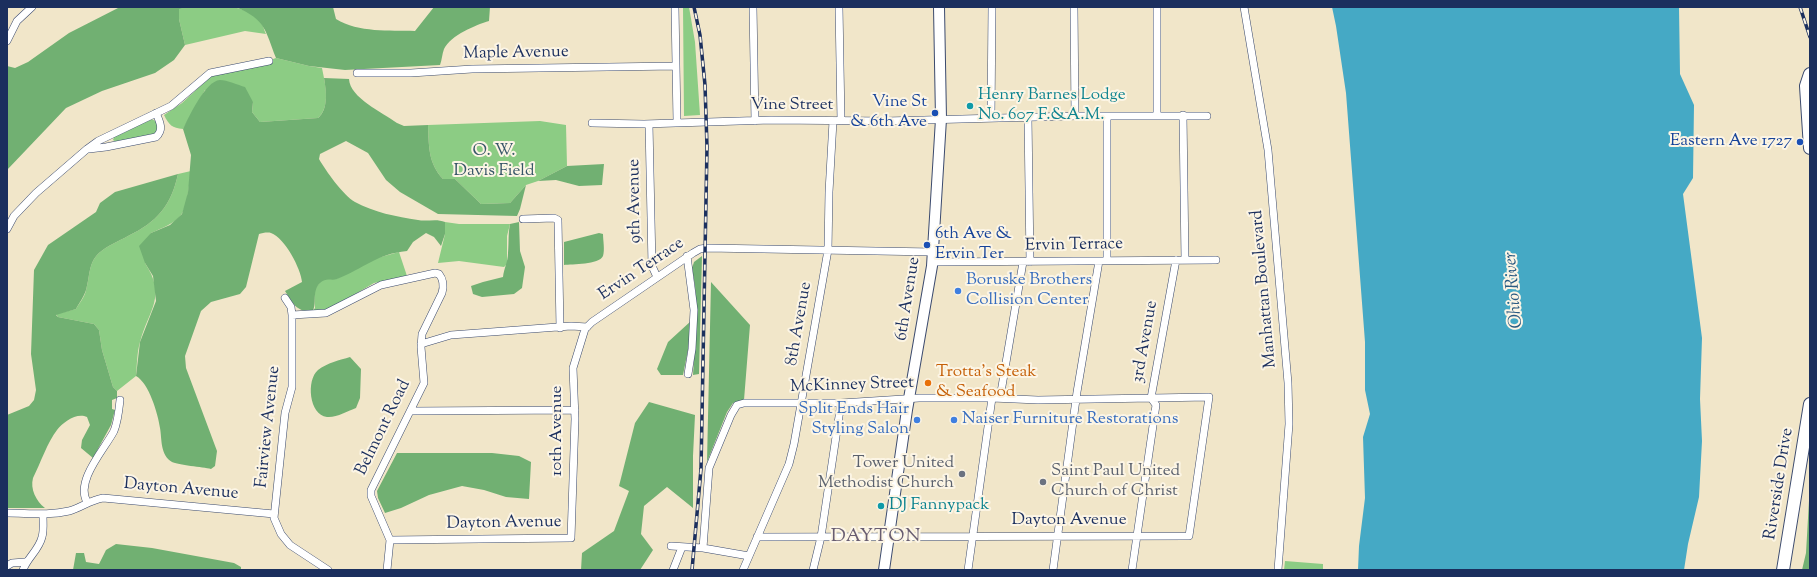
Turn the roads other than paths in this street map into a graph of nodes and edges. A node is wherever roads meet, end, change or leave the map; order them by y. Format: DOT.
graph roads {
  1 [pos="32,7"];
  2 [pos="675,7"];
  3 [pos="753,7"];
  4 [pos="838,7"];
  5 [pos="939,7"];
  6 [pos="992,7"];
  7 [pos="1074,7"];
  8 [pos="1157,7"];
  9 [pos="1244,7"];
  10 [pos="7,41"];
  11 [pos="270,61"];
  12 [pos="676,66"];
  13 [pos="357,73"];
  14 [pos="1810,74"];
  15 [pos="156,113"];
  16 [pos="1157,115"];
  17 [pos="1182,115"];
  18 [pos="1075,116"];
  19 [pos="1106,116"];
  20 [pos="1207,116"];
  21 [pos="1028,117"];
  22 [pos="941,118"];
  23 [pos="991,118"];
  24 [pos="755,121"];
  25 [pos="833,121"];
  26 [pos="841,121"];
  27 [pos="677,122"];
  28 [pos="592,123"];
  29 [pos="649,124"];
  30 [pos="1810,148"];
  31 [pos="87,149"];
  32 [pos="523,219"];
  33 [pos="7,229"];
  34 [pos="828,250"];
  35 [pos="687,256"];
  36 [pos="933,257"];
  37 [pos="1176,260"];
  38 [pos="1185,260"];
  39 [pos="1216,260"];
  40 [pos="1099,261"];
  41 [pos="1107,261"];
  42 [pos="1026,262"];
  43 [pos="657,277"];
  44 [pos="285,298"];
  45 [pos="292,315"];
  46 [pos="587,327"];
  47 [pos="560,328"];
  48 [pos="422,344"];
  49 [pos="688,374"];
  50 [pos="992,398"];
  51 [pos="1000,398"];
  52 [pos="1151,398"];
  53 [pos="910,399"];
  54 [pos="120,400"];
  55 [pos="1077,400"];
  56 [pos="841,403"];
  57 [pos="801,404"];
  58 [pos="1810,404"];
  59 [pos="575,410"];
  60 [pos="411,411"];
  61 [pos="87,502"];
  62 [pos="7,513"];
  63 [pos="43,514"];
  64 [pos="274,514"];
  65 [pos="890,536"];
  66 [pos="973,536"];
  67 [pos="1058,536"];
  68 [pos="1137,536"];
  69 [pos="1189,536"];
  70 [pos="757,537"];
  71 [pos="821,537"];
  72 [pos="571,538"];
  73 [pos="390,540"];
  74 [pos="671,546"];
  75 [pos="682,547"];
  76 [pos="703,548"];
  77 [pos="749,556"];
  78 [pos="25,562"];
  79 [pos="7,566"];
  80 [pos="23,570"];
  81 [pos="328,570"];
  82 [pos="387,570"];
  83 [pos="673,570"];
  84 [pos="743,570"];
  85 [pos="813,570"];
  86 [pos="884,570"];
  87 [pos="968,570"];
  88 [pos="1053,570"];
  89 [pos="1132,570"];
  90 [pos="1278,570"];
  91 [pos="1782,570"];
  1 -- 10 [label="street"];
  2 -- 12 [label="street"];
  3 -- 24 [label="street"];
  4 -- 26 [label="street"];
  5 -- 22 [label="main road, 6th Avenue"];
  6 -- 23 [label="street"];
  7 -- 18 [label="street"];
  8 -- 16 [label="street"];
  9 -- 90 [label="street, Manhattan Boulevard"];
  11 -- 15 [label="street"];
  12 -- 13 [label="street, Maple Avenue"];
  12 -- 27 [label="street"];
  14 -- 30 [label="main road"];
  15 -- 31 [label="street"];
  15 -- 31 [label="street"];
  16 -- 17 [label="street, Vine Street"];
  16 -- 19 [label="street, Vine Street"];
  17 -- 20 [label="street, Vine Street"];
  17 -- 38 [label="street"];
  18 -- 19 [label="street, Vine Street"];
  18 -- 21 [label="street, Vine Street"];
  19 -- 41 [label="street"];
  21 -- 23 [label="street, Vine Street"];
  21 -- 42 [label="street"];
  22 -- 23 [label="street, Vine Street"];
  22 -- 26 [label="street, Vine Street"];
  22 -- 36 [label="main road, 6th Avenue"];
  24 -- 25 [label="street, Vine Street"];
  24 -- 27 [label="street, Vine Street"];
  25 -- 26 [label="street, Vine Street"];
  25 -- 34 [label="street, 8th Avenue"];
  27 -- 29 [label="street, Vine Street"];
  28 -- 29 [label="street, Vine Street"];
  29 -- 43 [label="street, 9th Avenue"];
  31 -- 33 [label="street"];
  32 -- 47 [label="street"];
  34 -- 35 [label="street, Ervin Terrace"];
  34 -- 36 [label="street, Ervin Terrace"];
  34 -- 57 [label="street, 8th Avenue"];
  35 -- 43 [label="street, Ervin Terrace"];
  35 -- 49 [label="street"];
  36 -- 42 [label="street, Ervin Terrace"];
  36 -- 53 [label="main road, 6th Avenue"];
  37 -- 38 [label="street, Ervin Terrace"];
  37 -- 41 [label="street, Ervin Terrace"];
  37 -- 52 [label="street, 3rd Avenue"];
  38 -- 39 [label="street, Ervin Terrace"];
  40 -- 41 [label="street, Ervin Terrace"];
  40 -- 42 [label="street, Ervin Terrace"];
  40 -- 55 [label="street"];
  42 -- 51 [label="street"];
  43 -- 46 [label="street, Ervin Terrace"];
  44 -- 45 [label="street, Fairview Avenue"];
  45 -- 48 [label="street, Belmont Road"];
  45 -- 64 [label="street, Fairview Avenue"];
  46 -- 47 [label="street"];
  46 -- 59 [label="street, 10th Avenue"];
  47 -- 48 [label="street"];
  48 -- 60 [label="street, Belmont Road"];
  50 -- 51 [label="street, McKinney Street"];
  50 -- 53 [label="street, McKinney Street"];
  50 -- 66 [label="street"];
  51 -- 55 [label="street, McKinney Street"];
  52 -- 55 [label="street, McKinney Street"];
  52 -- 68 [label="street, 3rd Avenue"];
  52 -- 69 [label="street, McKinney Street"];
  53 -- 56 [label="street, McKinney Street"];
  53 -- 65 [label="main road, 6th Avenue"];
  54 -- 61 [label="street"];
  55 -- 67 [label="street"];
  56 -- 57 [label="street, McKinney Street"];
  56 -- 71 [label="street"];
  57 -- 70 [label="street, 8th Avenue"];
  57 -- 76 [label="street, McKinney Street"];
  58 -- 91 [label="main road, Riverside Drive"];
  59 -- 60 [label="street"];
  59 -- 72 [label="street, 10th Avenue"];
  60 -- 73 [label="street, Belmont Road"];
  61 -- 63 [label="street, Dayton Avenue"];
  61 -- 64 [label="street, Dayton Avenue"];
  62 -- 63 [label="street, Dayton Avenue"];
  63 -- 78 [label="street"];
  64 -- 81 [label="street"];
  65 -- 66 [label="street, Dayton Avenue"];
  65 -- 71 [label="street, Dayton Avenue"];
  65 -- 86 [label="main road, 6th Avenue"];
  66 -- 67 [label="street, Dayton Avenue"];
  66 -- 87 [label="street"];
  67 -- 68 [label="street, Dayton Avenue"];
  67 -- 88 [label="street"];
  68 -- 69 [label="street, Dayton Avenue"];
  68 -- 89 [label="street, 3rd Avenue"];
  70 -- 71 [label="street, Dayton Avenue"];
  70 -- 77 [label="street, 8th Avenue"];
  71 -- 85 [label="street"];
  72 -- 73 [label="street, Dayton Avenue"];
  73 -- 82 [label="street, Belmont Road"];
  74 -- 75 [label="street"];
  75 -- 76 [label="street"];
  75 -- 83 [label="street"];
  76 -- 77 [label="street"];
  77 -- 84 [label="street, 8th Avenue"];
  78 -- 79 [label="street"];
  78 -- 80 [label="street"];
}
